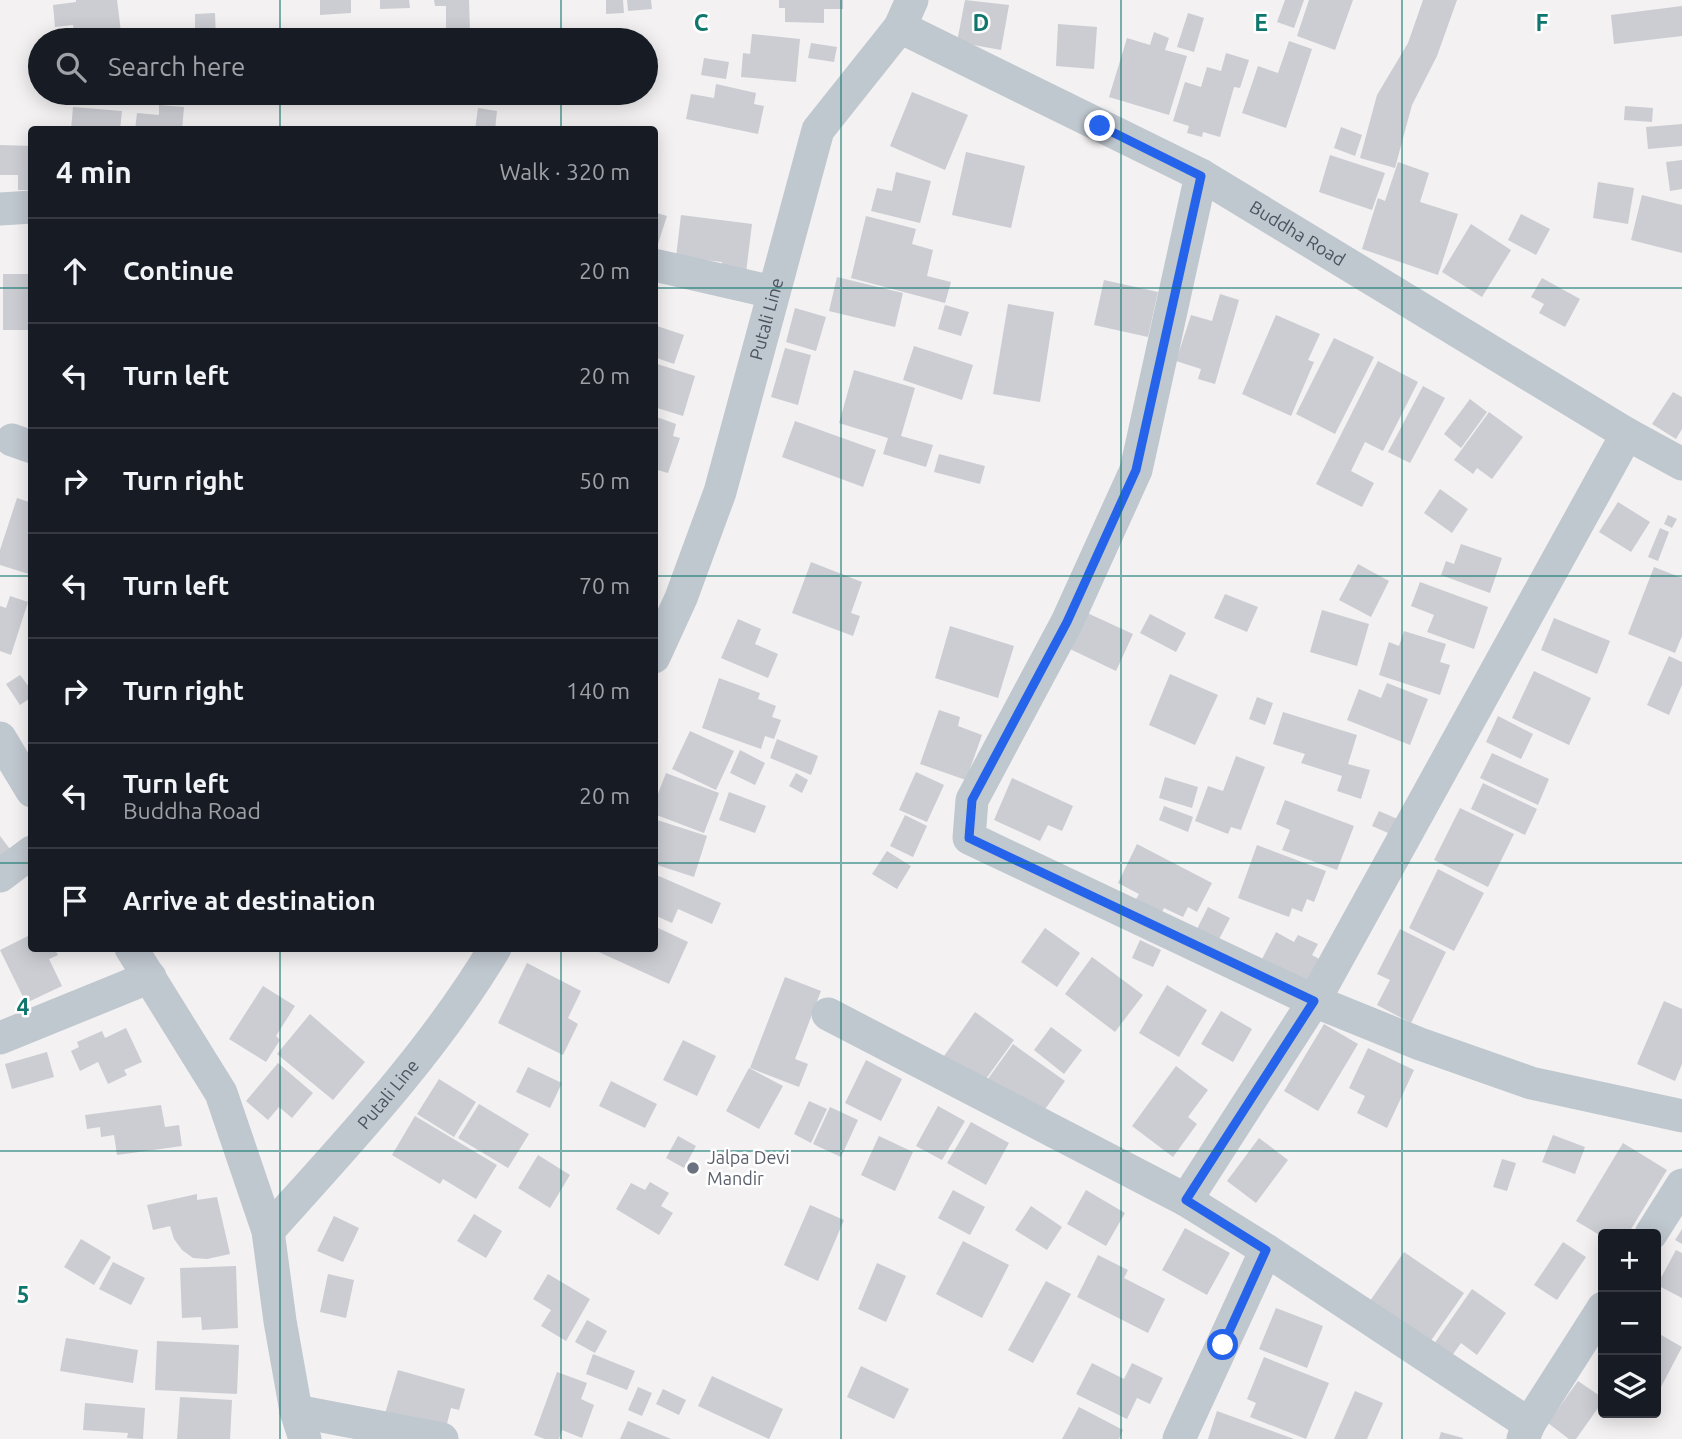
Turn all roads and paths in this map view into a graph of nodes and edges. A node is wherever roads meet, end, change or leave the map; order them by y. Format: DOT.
graph roads {
  1 [pos="906,13"];
  2 [pos="1201,176"];
  3 [pos="28,207"];
  4 [pos="0,209"];
  5 [pos="658,266"];
  6 [pos="773,292"];
  7 [pos="1627,434"];
  8 [pos="1682,464"];
  9 [pos="658,648"];
  10 [pos="0,737"];
  11 [pos="28,784"];
  12 [pos="28,855"];
  13 [pos="0,876"];
  14 [pos="134,952"];
  15 [pos="493,952"];
  16 [pos="150,977"];
  17 [pos="1314,1001"];
  18 [pos="828,1014"];
  19 [pos="0,1038"];
  20 [pos="1682,1116"];
  21 [pos="1682,1185"];
  22 [pos="1186,1200"];
  23 [pos="1654,1229"];
  24 [pos="268,1231"];
  25 [pos="1266,1250"];
  26 [pos="1598,1316"];
  27 [pos="300,1425"];
  28 [pos="1526,1432"];
  29 [pos="442,1439"];
  30 [pos="1180,1439"];
  1 -- 2 [label="street, Buddha Road"];
  1 -- 6 [label="street, Putali Line"];
  2 -- 7 [label="street, Buddha Road"];
  2 -- 17 [label="street"];
  3 -- 4 [label="street"];
  5 -- 6 [label="street"];
  6 -- 9 [label="street, Putali Line"];
  7 -- 8 [label="street, Buddha Road"];
  7 -- 17 [label="street"];
  10 -- 11 [label="street"];
  12 -- 13 [label="street"];
  14 -- 16 [label="street"];
  15 -- 24 [label="street, Putali Line"];
  16 -- 19 [label="street"];
  16 -- 24 [label="street"];
  17 -- 20 [label="street"];
  17 -- 22 [label="street"];
  18 -- 22 [label="street"];
  21 -- 23 [label="street"];
  22 -- 25 [label="street"];
  24 -- 27 [label="street"];
  25 -- 28 [label="street"];
  25 -- 30 [label="street"];
  26 -- 28 [label="street"];
  27 -- 29 [label="street"];
}
